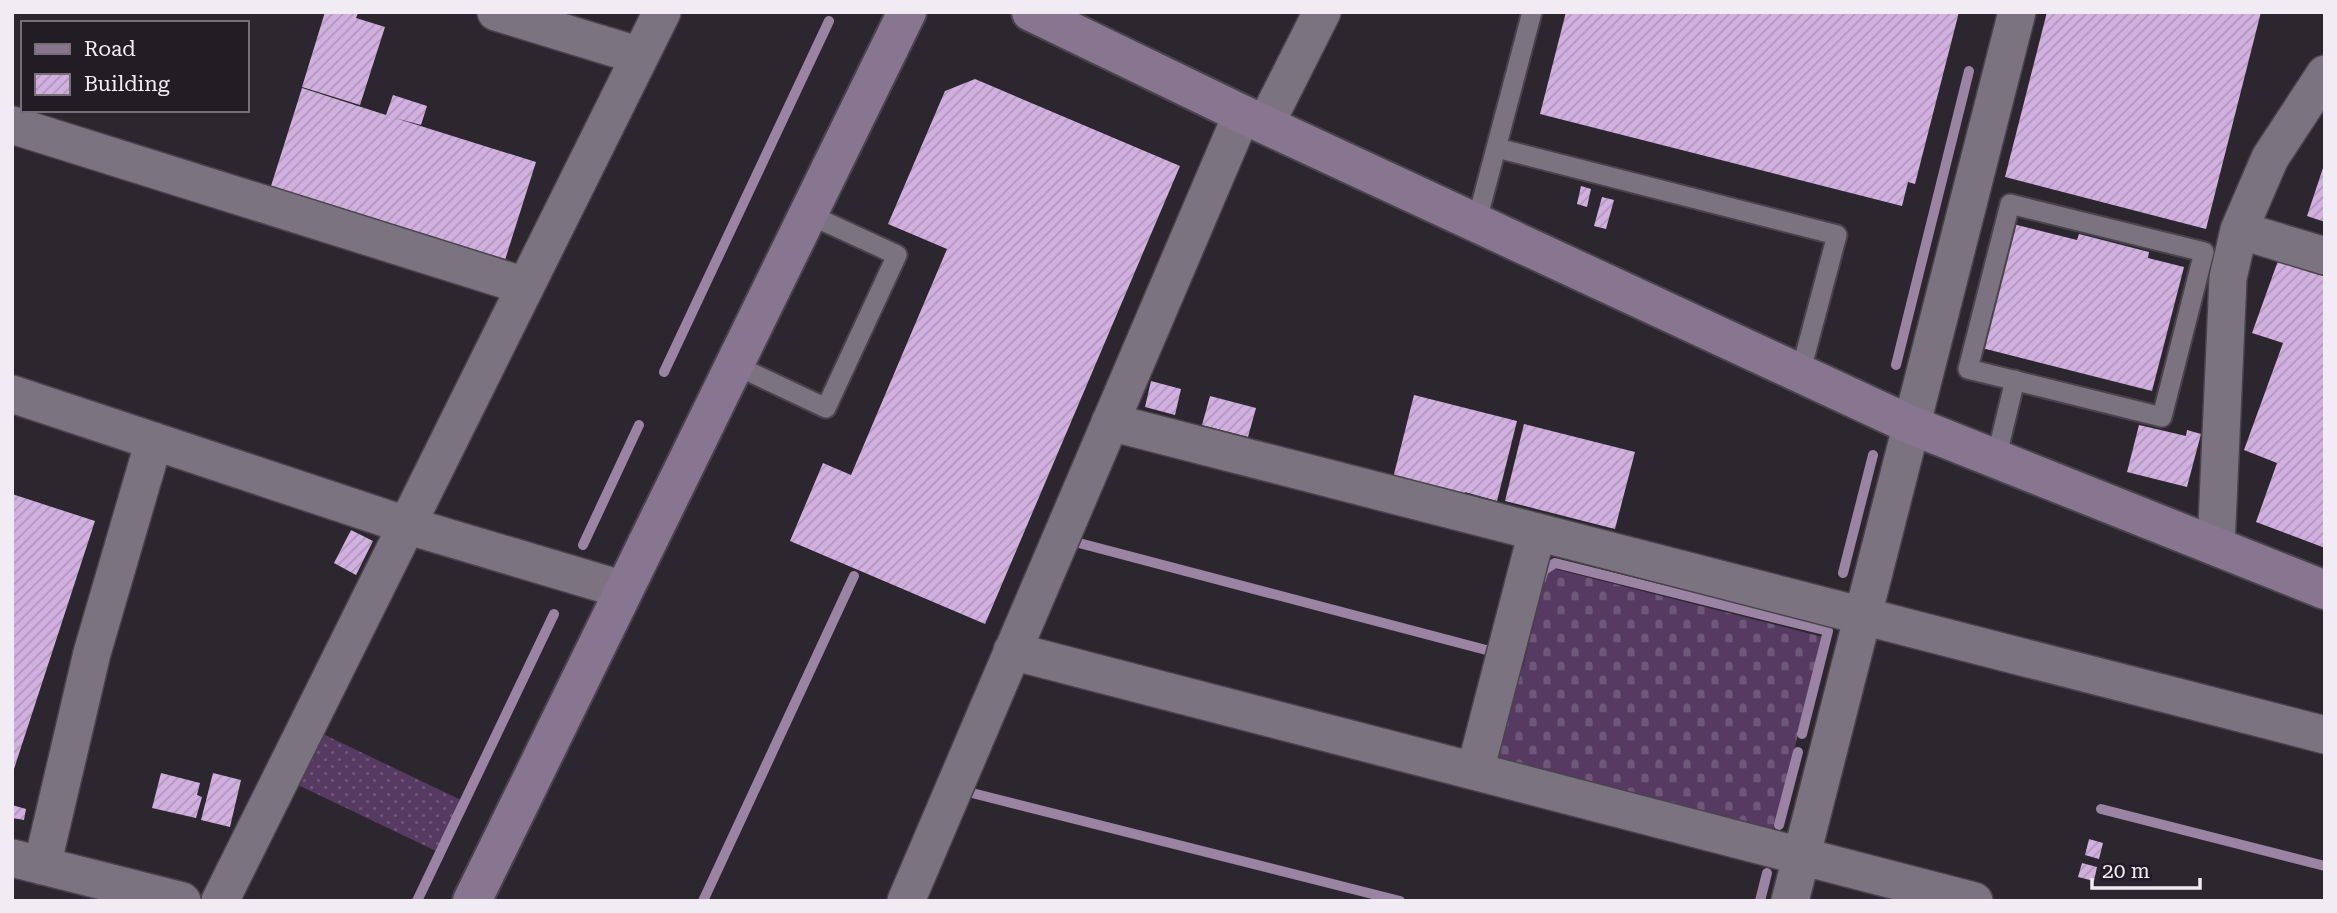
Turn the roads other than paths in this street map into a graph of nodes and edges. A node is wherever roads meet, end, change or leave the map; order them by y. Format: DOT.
graph roads {
  1 [pos="496,12"];
  2 [pos="662,12"];
  3 [pos="907,12"];
  4 [pos="1031,12"];
  5 [pos="1322,12"];
  6 [pos="1532,12"];
  7 [pos="2017,12"];
  8 [pos="640,57"];
  9 [pos="2325,74"];
  10 [pos="1253,120"];
  11 [pos="12,125"];
  12 [pos="1497,148"];
  13 [pos="808,214"];
  14 [pos="1476,223"];
  15 [pos="2239,230"];
  16 [pos="2325,256"];
  17 [pos="525,286"];
  18 [pos="735,365"];
  19 [pos="1801,374"];
  20 [pos="2015,380"];
  21 [pos="12,394"];
  22 [pos="1110,422"];
  23 [pos="1911,425"];
  24 [pos="154,441"];
  25 [pos="1996,459"];
  26 [pos="406,525"];
  27 [pos="1537,532"];
  28 [pos="2216,547"];
  29 [pos="624,590"];
  30 [pos="2325,590"];
  31 [pos="1863,616"];
  32 [pos="1012,651"];
  33 [pos="2325,735"];
  34 [pos="1475,771"];
  35 [pos="1802,856"];
  36 [pos="45,874"];
  37 [pos="182,901"];
  38 [pos="220,901"];
  39 [pos="472,901"];
  40 [pos="906,901"];
  41 [pos="1790,901"];
  42 [pos="1974,901"];
  1 -- 8 [label="street"];
  2 -- 8 [label="street"];
  3 -- 13 [label="street"];
  4 -- 10 [label="street"];
  5 -- 10 [label="street"];
  6 -- 12 [label="lane"];
  7 -- 23 [label="street"];
  8 -- 17 [label="street"];
  9 -- 15 [label="street"];
  10 -- 14 [label="street"];
  10 -- 22 [label="street"];
  11 -- 17 [label="street"];
  12 -- 14 [label="lane"];
  12 -- 19 [label="lane"];
  13 -- 18 [label="street"];
  13 -- 18 [label="lane"];
  14 -- 19 [label="street"];
  15 -- 16 [label="street"];
  15 -- 28 [label="street"];
  17 -- 26 [label="street"];
  18 -- 29 [label="street"];
  19 -- 23 [label="street"];
  20 -- 20 [label="lane"];
  20 -- 25 [label="lane"];
  21 -- 24 [label="street"];
  22 -- 27 [label="street"];
  22 -- 32 [label="street"];
  23 -- 25 [label="street"];
  23 -- 31 [label="street"];
  24 -- 26 [label="street"];
  24 -- 36 [label="street"];
  25 -- 28 [label="street"];
  26 -- 29 [label="street"];
  26 -- 38 [label="street"];
  27 -- 31 [label="street"];
  27 -- 34 [label="street"];
  28 -- 30 [label="street"];
  29 -- 39 [label="street"];
  31 -- 33 [label="street"];
  31 -- 35 [label="street"];
  32 -- 34 [label="street"];
  32 -- 40 [label="street"];
  34 -- 35 [label="street"];
  35 -- 41 [label="street"];
  35 -- 42 [label="street"];
  36 -- 37 [label="street"];
}
